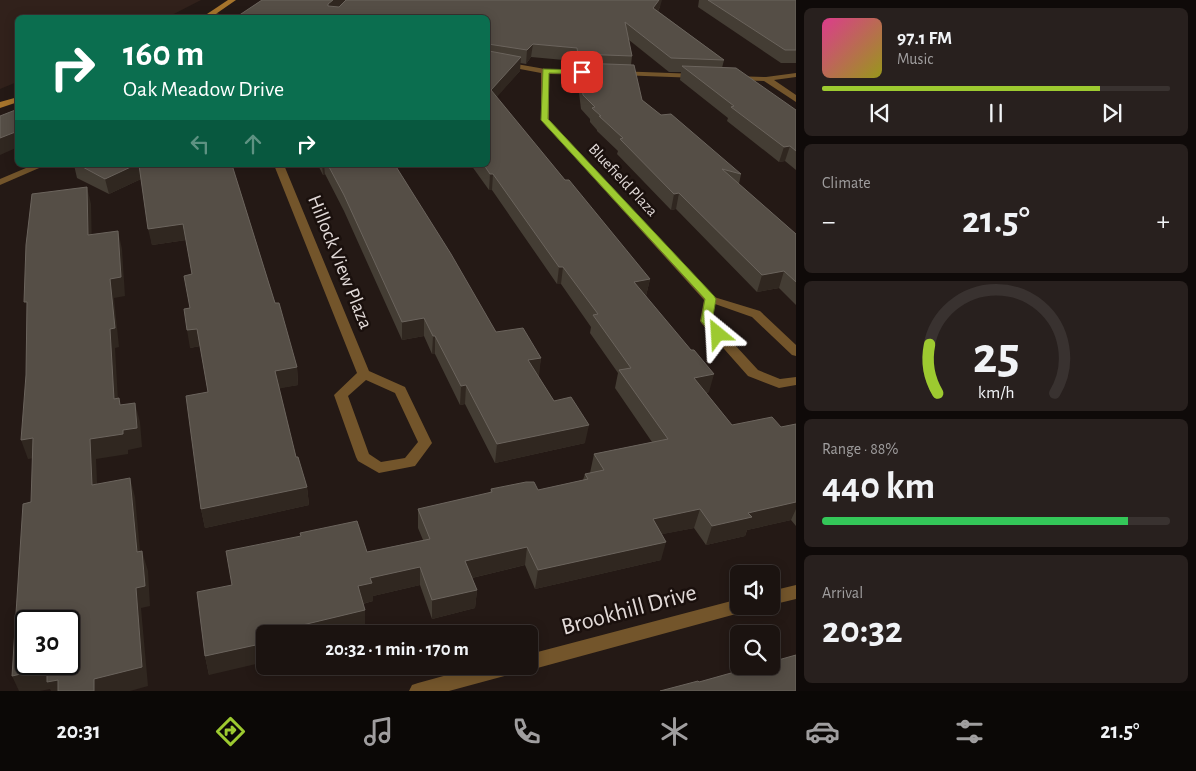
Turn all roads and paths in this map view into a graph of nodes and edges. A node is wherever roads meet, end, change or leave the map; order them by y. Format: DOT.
graph roads {
  1 [pos="233,0"];
  2 [pos="210,15"];
  3 [pos="490,61"];
  4 [pos="546,71"];
  5 [pos="603,73"];
  6 [pos="613,73"];
  7 [pos="796,75"];
  8 [pos="708,77"];
  9 [pos="728,77"];
  10 [pos="766,79"];
  11 [pos="796,99"];
  12 [pos="15,100"];
  13 [pos="0,105"];
  14 [pos="37,167"];
  15 [pos="280,167"];
  16 [pos="0,182"];
  17 [pos="710,299"];
  18 [pos="796,352"];
  19 [pos="364,374"];
  20 [pos="796,381"];
  21 [pos="796,592"];
  22 [pos="780,596"];
  23 [pos="730,609"];
  24 [pos="538,660"];
  25 [pos="478,675"];
  26 [pos="418,691"];
  1 -- 2 [label="main road"];
  3 -- 4 [label="street"];
  4 -- 5 [label="street"];
  4 -- 17 [label="street, Bluefield Plaza"];
  6 -- 8 [label="street"];
  7 -- 10 [label="street"];
  9 -- 10 [label="street"];
  10 -- 11 [label="street"];
  12 -- 13 [label="main road"];
  14 -- 16 [label="street"];
  15 -- 19 [label="street, Hillock View Plaza"];
  17 -- 18 [label="street, Bluefield Plaza"];
  17 -- 20 [label="street"];
  19 -- 19 [label="street"];
  21 -- 22 [label="street"];
  23 -- 24 [label="street, Brookhill Drive"];
  25 -- 26 [label="street"];
}
